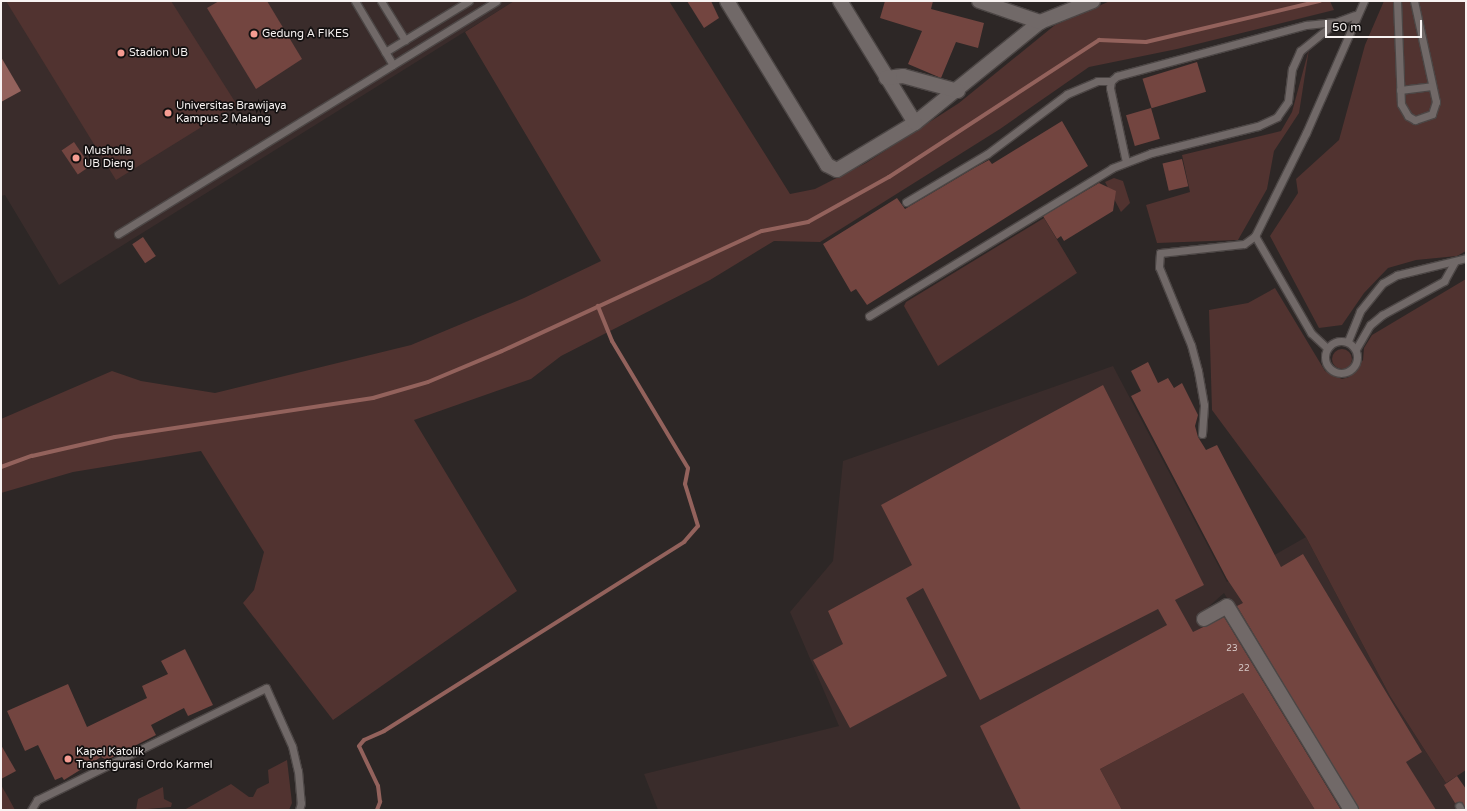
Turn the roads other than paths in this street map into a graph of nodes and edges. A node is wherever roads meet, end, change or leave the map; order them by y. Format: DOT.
graph roads {
  1 [pos="355,1"];
  2 [pos="381,1"];
  3 [pos="469,1"];
  4 [pos="496,1"];
  5 [pos="726,1"];
  6 [pos="840,1"];
  7 [pos="979,1"];
  8 [pos="1093,1"];
  9 [pos="1364,1"];
  10 [pos="1397,1"];
  11 [pos="1414,1"];
  12 [pos="1355,15"];
  13 [pos="1040,22"];
  14 [pos="1336,22"];
  15 [pos="405,40"];
  16 [pos="385,52"];
  17 [pos="392,65"];
  18 [pos="886,78"];
  19 [pos="1111,81"];
  20 [pos="1432,86"];
  21 [pos="1400,90"];
  22 [pos="958,91"];
  23 [pos="915,123"];
  24 [pos="1126,162"];
  25 [pos="906,202"];
  26 [pos="118,234"];
  27 [pos="1254,236"];
  28 [pos="1466,258"];
  29 [pos="1454,263"];
  30 [pos="869,316"];
  31 [pos="1348,341"];
  32 [pos="1327,348"];
  33 [pos="1356,349"];
  34 [pos="1202,434"];
  35 [pos="1204,618"];
  36 [pos="31,810"];
  37 [pos="299,810"];
  38 [pos="1351,810"];
  1 -- 16 [label="lane"];
  2 -- 15 [label="lane"];
  3 -- 15 [label="lane"];
  4 -- 17 [label="lane"];
  5 -- 23 [label="street"];
  6 -- 18 [label="street"];
  7 -- 13 [label="street"];
  8 -- 13 [label="street"];
  9 -- 12 [label="lane"];
  10 -- 21 [label="lane"];
  11 -- 20 [label="lane"];
  12 -- 14 [label="lane"];
  12 -- 27 [label="lane"];
  13 -- 22 [label="street"];
  14 -- 19 [label="lane"];
  14 -- 24 [label="lane"];
  15 -- 16 [label="lane"];
  16 -- 17 [label="lane"];
  17 -- 26 [label="lane"];
  18 -- 22 [label="street"];
  18 -- 23 [label="street"];
  19 -- 24 [label="lane"];
  19 -- 25 [label="lane"];
  20 -- 21 [label="lane"];
  20 -- 21 [label="lane"];
  22 -- 23 [label="street"];
  24 -- 30 [label="lane"];
  27 -- 32 [label="lane"];
  27 -- 34 [label="lane"];
  28 -- 29 [label="lane"];
  29 -- 31 [label="lane"];
  29 -- 33 [label="lane"];
  31 -- 32 [label="lane"];
  31 -- 33 [label="lane"];
  32 -- 33 [label="lane"];
  35 -- 38 [label="street"];
  36 -- 37 [label="lane"];
}
